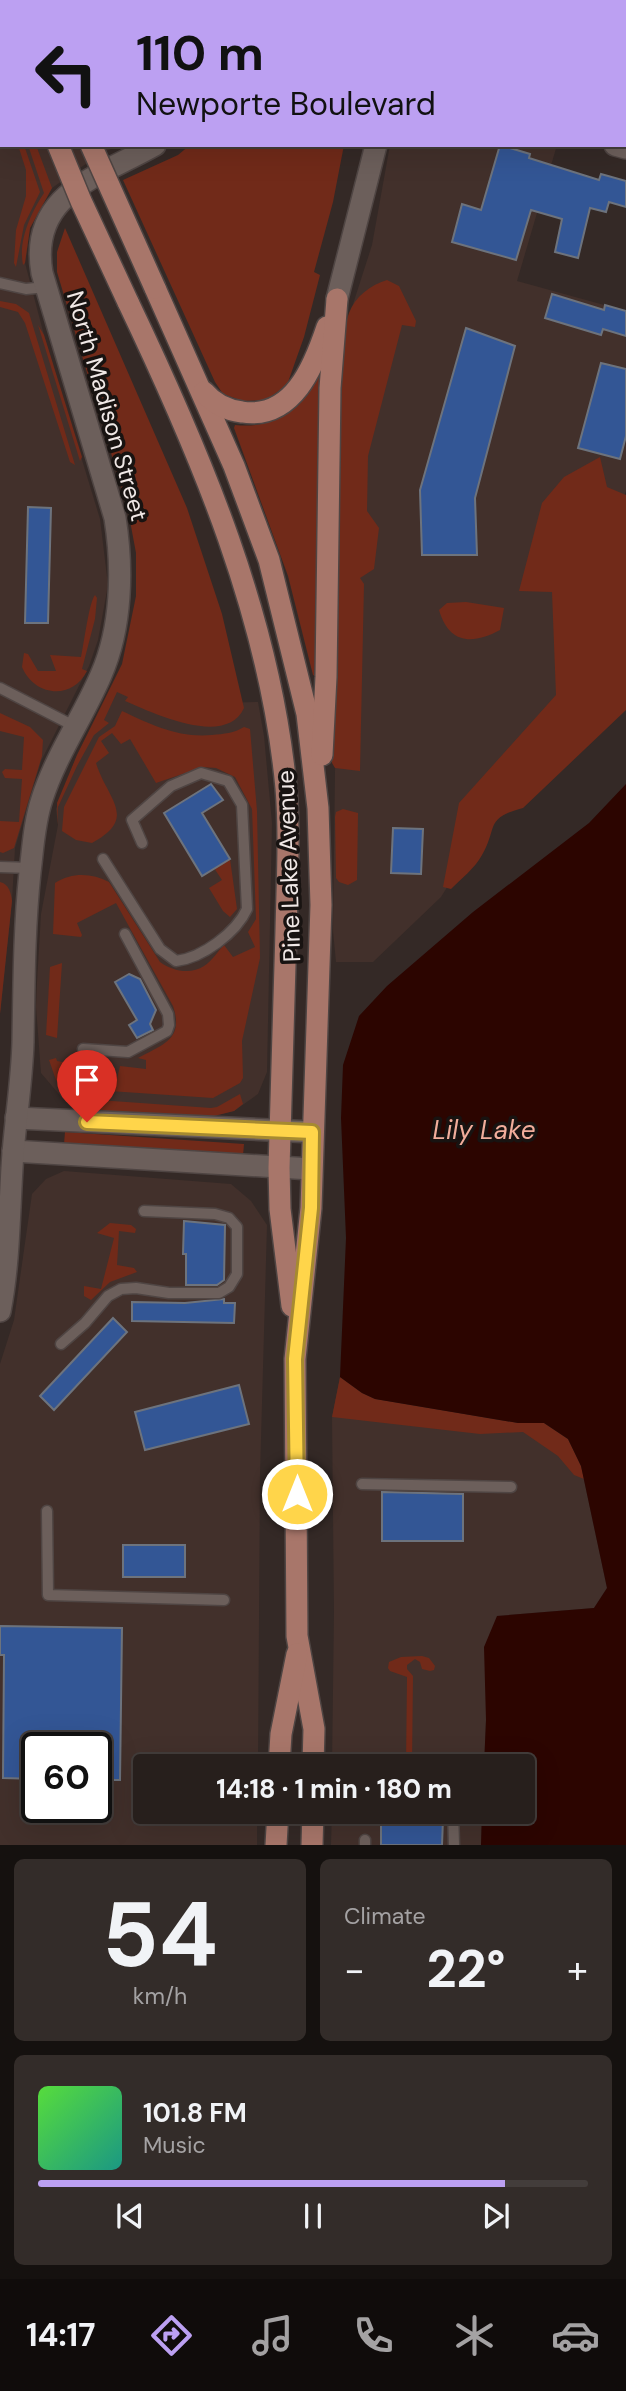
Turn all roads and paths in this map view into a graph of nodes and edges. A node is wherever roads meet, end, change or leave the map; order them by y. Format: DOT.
graph roads {
  1 [pos="59,147"];
  2 [pos="92,147"];
  3 [pos="151,147"];
  4 [pos="375,147"];
  5 [pos="0,283"];
  6 [pos="46,287"];
  7 [pos="337,299"];
  8 [pos="201,389"];
  9 [pos="0,688"];
  10 [pos="74,726"];
  11 [pos="318,808"];
  12 [pos="142,844"];
  13 [pos="103,859"];
  14 [pos="0,867"];
  15 [pos="31,868"];
  16 [pos="125,934"];
  17 [pos="83,1049"];
  18 [pos="16,1118"];
  19 [pos="280,1130"];
  20 [pos="312,1132"];
  21 [pos="13,1151"];
  22 [pos="279,1168"];
  23 [pos="311,1170"];
  24 [pos="144,1211"];
  25 [pos="0,1311"];
  26 [pos="296,1343"];
  27 [pos="61,1344"];
  28 [pos="362,1484"];
  29 [pos="511,1487"];
  30 [pos="47,1511"];
  31 [pos="224,1600"];
  32 [pos="298,1648"];
  33 [pos="280,1754"];
  34 [pos="313,1754"];
  35 [pos="277,1824"];
  36 [pos="313,1824"];
  37 [pos="453,1824"];
  38 [pos="276,1845"];
  39 [pos="312,1845"];
  40 [pos="454,1845"];
  1 -- 19 [label="main road, Pine Lake Avenue, bridge"];
  2 -- 8 [label="main road, Pine Lake Avenue, bridge"];
  3 -- 6 [label="street, North Madison Street"];
  4 -- 7 [label="street"];
  5 -- 6 [label="lane"];
  6 -- 10 [label="street, North Madison Street"];
  7 -- 8 [label="main road"];
  7 -- 11 [label="main road"];
  8 -- 11 [label="main road, Pine Lake Avenue"];
  9 -- 10 [label="lane"];
  10 -- 15 [label="street, North Madison Street"];
  11 -- 20 [label="main road, Pine Lake Avenue"];
  12 -- 13 [label="lane"];
  14 -- 15 [label="lane"];
  15 -- 18 [label="street, North Madison Street"];
  16 -- 17 [label="lane"];
  18 -- 19 [label="street"];
  18 -- 21 [label="street, North Madison Street"];
  19 -- 20 [label="street"];
  19 -- 22 [label="main road, Pine Lake Avenue"];
  20 -- 23 [label="main road, Pine Lake Avenue"];
  21 -- 22 [label="street"];
  21 -- 25 [label="street, North Madison Street"];
  22 -- 23 [label="street"];
  22 -- 26 [label="main road, Pine Lake Avenue"];
  23 -- 26 [label="main road, Pine Lake Avenue"];
  24 -- 27 [label="lane"];
  26 -- 32 [label="main road, Pine Lake Avenue"];
  28 -- 29 [label="lane"];
  30 -- 31 [label="lane"];
  32 -- 33 [label="main road, Pine Lake Avenue"];
  32 -- 34 [label="main road, Pine Lake Avenue"];
  35 -- 38 [label="main road"];
  36 -- 39 [label="main road"];
  37 -- 40 [label="lane"];
}
